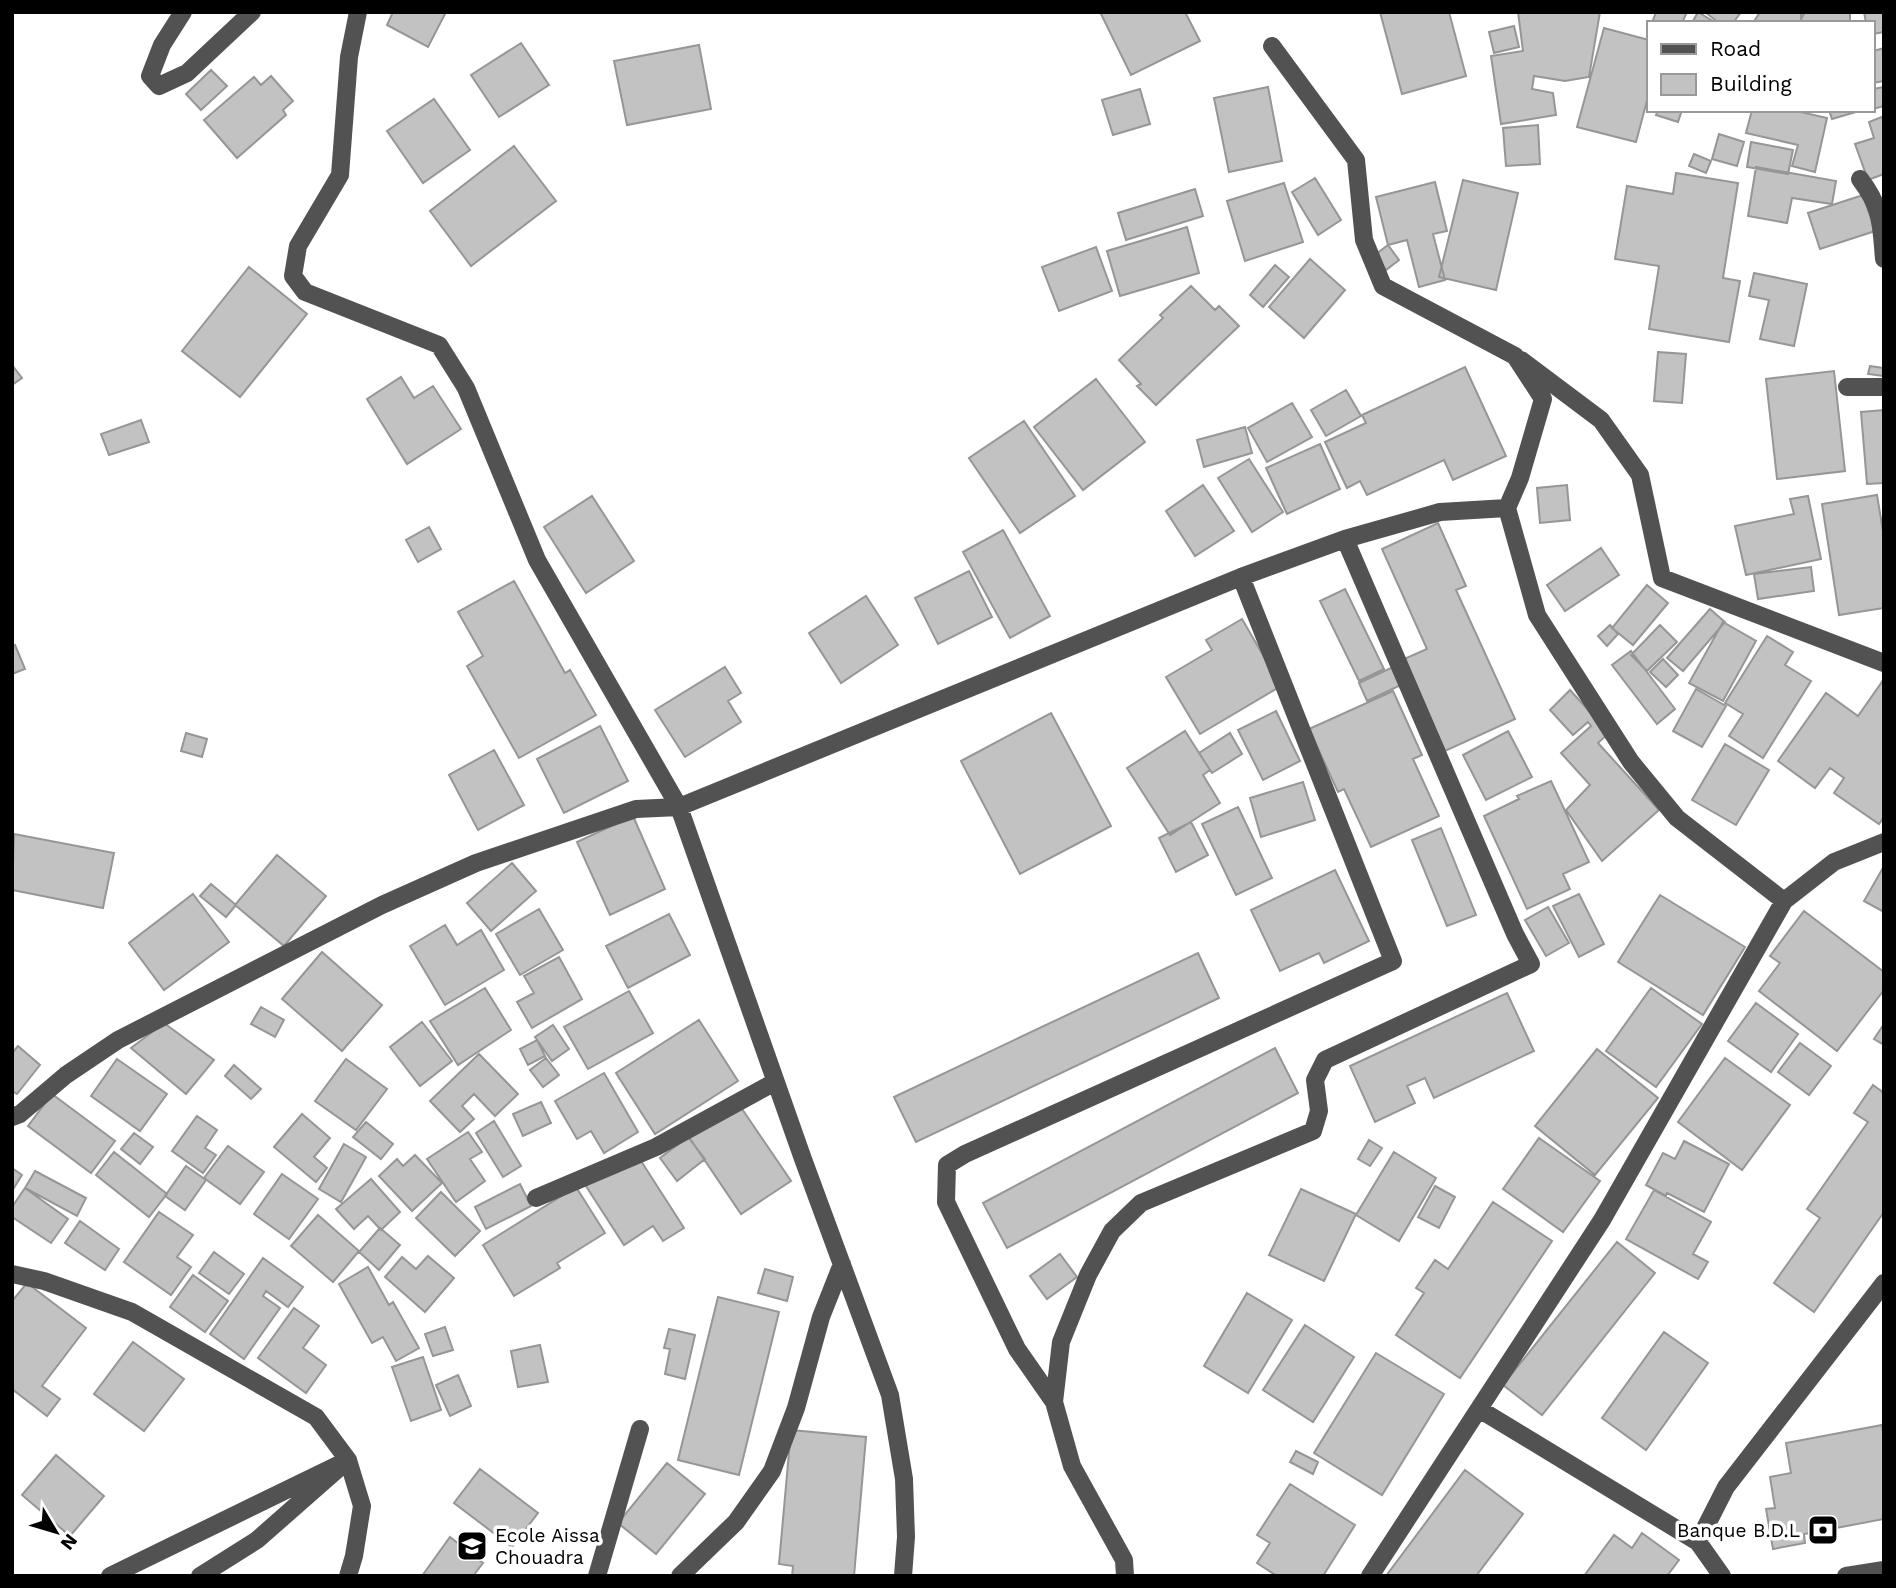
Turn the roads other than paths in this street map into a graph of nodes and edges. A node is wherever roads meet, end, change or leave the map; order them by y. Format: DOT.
graph roads {
  1 [pos="183,12"];
  2 [pos="252,12"];
  3 [pos="358,12"];
  4 [pos="1272,46"];
  5 [pos="1860,178"];
  6 [pos="1884,259"];
  7 [pos="1515,356"];
  8 [pos="1847,387"];
  9 [pos="1884,387"];
  10 [pos="1507,508"];
  11 [pos="1345,539"];
  12 [pos="1241,577"];
  13 [pos="1884,663"];
  14 [pos="679,807"];
  15 [pos="1884,842"];
  16 [pos="1784,901"];
  17 [pos="775,1082"];
  18 [pos="12,1116"];
  19 [pos="536,1198"];
  20 [pos="842,1264"];
  21 [pos="12,1274"];
  22 [pos="1884,1283"];
  23 [pos="1054,1402"];
  24 [pos="1479,1409"];
  25 [pos="640,1429"];
  26 [pos="348,1460"];
  27 [pos="1698,1542"];
  28 [pos="1884,1570"];
  29 [pos="110,1576"];
  30 [pos="200,1576"];
  31 [pos="348,1576"];
  32 [pos="597,1576"];
  33 [pos="680,1576"];
  34 [pos="903,1576"];
  35 [pos="1125,1576"];
  36 [pos="1370,1576"];
  37 [pos="1722,1576"];
  38 [pos="1846,1576"];
  1 -- 2 [label="street"];
  3 -- 14 [label="street"];
  4 -- 7 [label="street"];
  5 -- 6 [label="street"];
  7 -- 10 [label="street"];
  7 -- 13 [label="street"];
  8 -- 9 [label="street"];
  10 -- 11 [label="street"];
  10 -- 16 [label="street"];
  11 -- 12 [label="street"];
  11 -- 23 [label="street"];
  12 -- 14 [label="street"];
  12 -- 23 [label="street"];
  14 -- 17 [label="street"];
  14 -- 18 [label="street"];
  15 -- 16 [label="street"];
  16 -- 24 [label="street"];
  17 -- 19 [label="street"];
  17 -- 20 [label="street"];
  20 -- 33 [label="street"];
  20 -- 34 [label="street"];
  21 -- 26 [label="street"];
  22 -- 27 [label="street"];
  23 -- 35 [label="street"];
  24 -- 27 [label="street"];
  24 -- 36 [label="street"];
  25 -- 32 [label="street"];
  26 -- 29 [label="street"];
  26 -- 30 [label="street"];
  26 -- 31 [label="street"];
  27 -- 37 [label="street"];
  28 -- 38 [label="street"];
}
